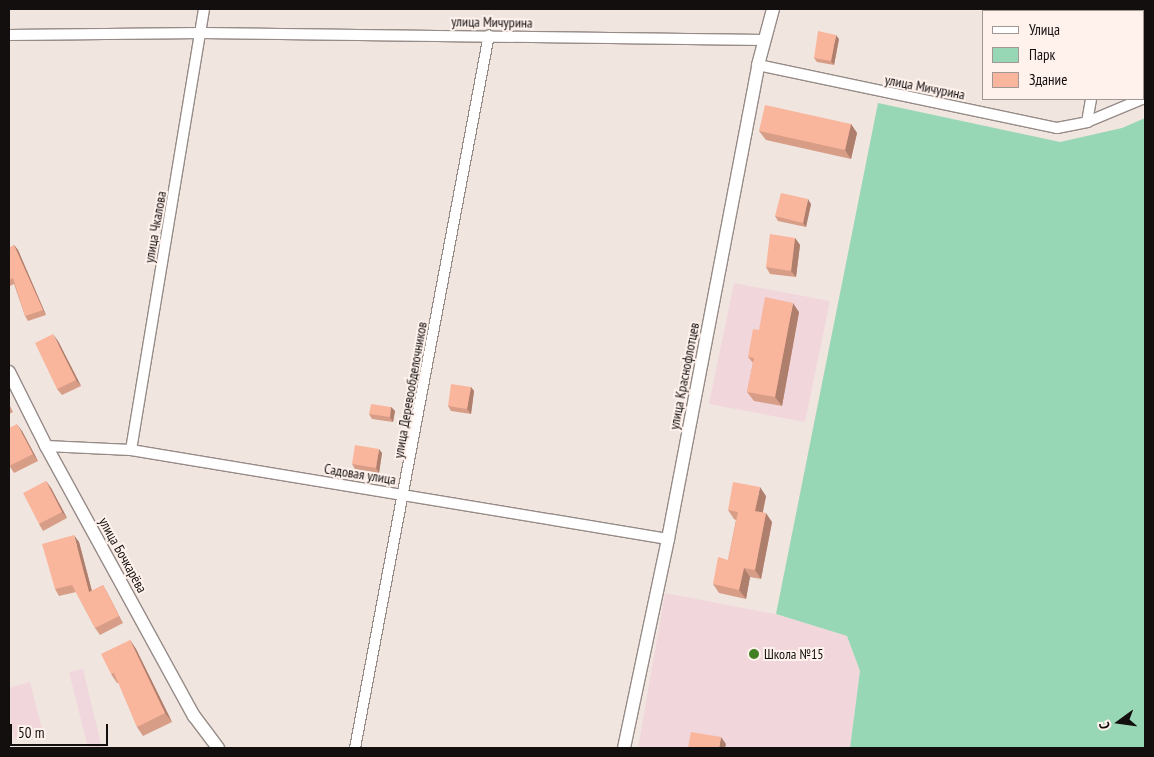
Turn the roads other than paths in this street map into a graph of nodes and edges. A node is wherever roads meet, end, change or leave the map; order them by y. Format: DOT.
graph roads {
  1 [pos="204,9"];
  2 [pos="773,9"];
  3 [pos="202,33"];
  4 [pos="9,35"];
  5 [pos="489,35"];
  6 [pos="764,40"];
  7 [pos="758,65"];
  8 [pos="1091,100"];
  9 [pos="1138,100"];
  10 [pos="1087,122"];
  11 [pos="9,372"];
  12 [pos="46,446"];
  13 [pos="131,450"];
  14 [pos="405,496"];
  15 [pos="668,539"];
  16 [pos="218,748"];
  17 [pos="355,748"];
  18 [pos="624,748"];
  1 -- 3 [label="street, улица Чкалова"];
  2 -- 6 [label="street, улица Краснофлотцев"];
  3 -- 4 [label="street, улица Мичурина"];
  3 -- 5 [label="street, улица Мичурина"];
  3 -- 13 [label="street, улица Чкалова"];
  5 -- 6 [label="street, улица Мичурина"];
  5 -- 14 [label="street, улица Деревообделочников"];
  6 -- 7 [label="street, улица Краснофлотцев"];
  7 -- 10 [label="street, улица Мичурина"];
  7 -- 15 [label="street, улица Краснофлотцев"];
  8 -- 10 [label="street"];
  9 -- 10 [label="street, улица Мичурина"];
  11 -- 12 [label="street, улица Бочкарёва"];
  12 -- 13 [label="street, Садовая улица"];
  12 -- 16 [label="street, улица Бочкарёва"];
  13 -- 14 [label="street, Садовая улица"];
  14 -- 15 [label="street, Садовая улица"];
  14 -- 17 [label="street, улица Деревообделочников"];
  15 -- 18 [label="street, улица Краснофлотцев"];
}
